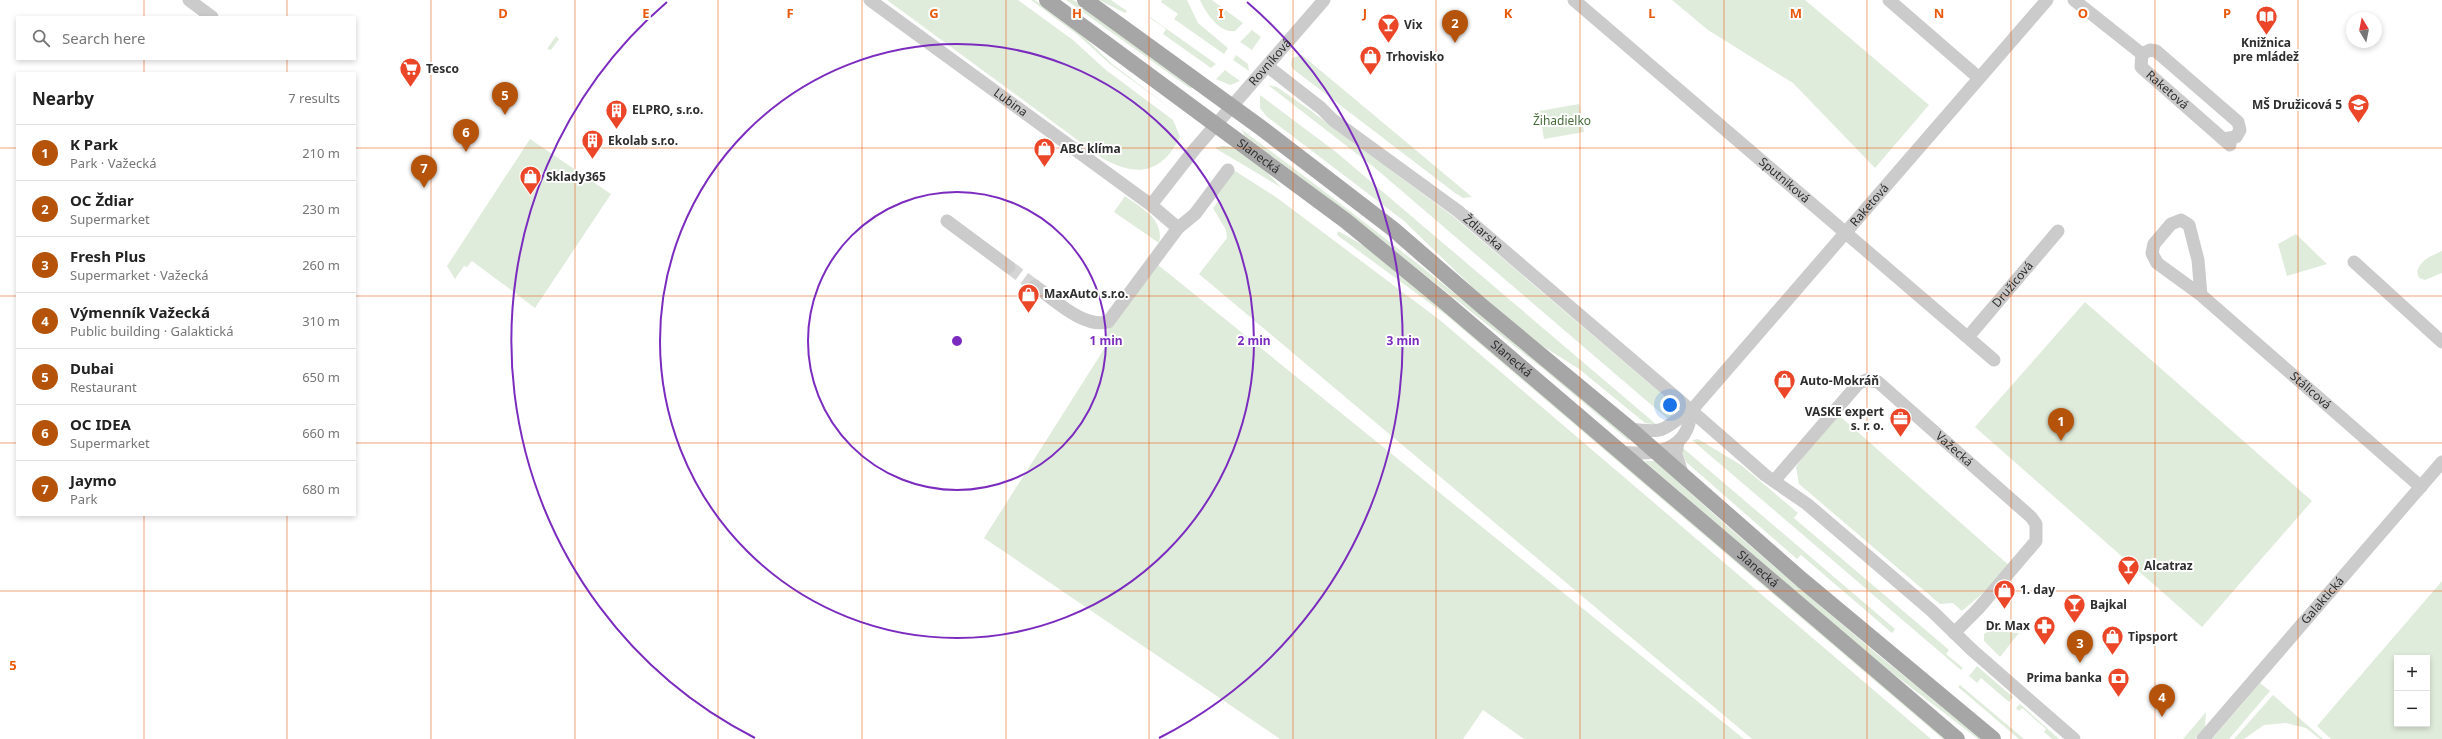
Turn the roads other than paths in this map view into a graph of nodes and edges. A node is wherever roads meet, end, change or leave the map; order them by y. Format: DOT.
graph roads {
  1 [pos="189,0"];
  2 [pos="870,0"];
  3 [pos="1047,0"];
  4 [pos="1085,0"];
  5 [pos="1324,0"];
  6 [pos="1574,0"];
  7 [pos="1889,0"];
  8 [pos="2047,0"];
  9 [pos="2074,0"];
  10 [pos="211,16"];
  11 [pos="2142,54"];
  12 [pos="1267,66"];
  13 [pos="1979,78"];
  14 [pos="1232,107"];
  15 [pos="1216,124"];
  16 [pos="1228,170"];
  17 [pos="1151,205"];
  18 [pos="947,221"];
  19 [pos="1178,228"];
  20 [pos="1846,230"];
  21 [pos="2058,231"];
  22 [pos="2354,262"];
  23 [pos="1009,267"];
  24 [pos="1035,286"];
  25 [pos="2201,295"];
  26 [pos="1968,337"];
  27 [pos="2442,342"];
  28 [pos="1994,360"];
  29 [pos="1691,411"];
  30 [pos="1630,429"];
  31 [pos="1712,431"];
  32 [pos="1682,437"];
  33 [pos="1621,452"];
  34 [pos="1656,452"];
  35 [pos="2442,462"];
  36 [pos="1683,476"];
  37 [pos="1774,481"];
  38 [pos="2421,487"];
  39 [pos="1954,633"];
  40 [pos="1957,739"];
  41 [pos="1993,739"];
  42 [pos="2074,739"];
  43 [pos="2203,739"];
  1 -- 10 [label="street"];
  2 -- 17 [label="street, Lubina"];
  3 -- 15 [label="main road, Slanecká"];
  4 -- 14 [label="main road, Slanecká"];
  5 -- 12 [label="street, Rovníková"];
  6 -- 20 [label="street, Sputniková"];
  7 -- 13 [label="street"];
  8 -- 13 [label="street, Raketová"];
  9 -- 11 [label="street, Raketová"];
  11 -- 11 [label="street, Raketová"];
  12 -- 14 [label="street, Rovníková"];
  12 -- 29 [label="street, Ždiarska"];
  13 -- 20 [label="street, Raketová"];
  14 -- 15 [label="street, Rovníková"];
  14 -- 30 [label="main road, Slanecká"];
  15 -- 17 [label="street"];
  15 -- 33 [label="main road, Slanecká"];
  16 -- 19 [label="street"];
  17 -- 19 [label="street, Lubina"];
  18 -- 23 [label="street"];
  19 -- 24 [label="street"];
  20 -- 26 [label="street, Sputniková"];
  20 -- 29 [label="street, Raketová"];
  21 -- 26 [label="street, Družicová"];
  22 -- 27 [label="street"];
  25 -- 25 [label="street, Stálicová"];
  25 -- 38 [label="street, Stálicová"];
  26 -- 28 [label="street, Sputniková"];
  29 -- 30 [label="street, Raketová"];
  29 -- 31 [label="street"];
  29 -- 32 [label="street, Raketová"];
  30 -- 34 [label="main road, Slanecká"];
  31 -- 32 [label="street"];
  31 -- 37 [label="street"];
  32 -- 34 [label="street"];
  32 -- 36 [label="street, Raketová"];
  33 -- 34 [label="street"];
  33 -- 40 [label="main road, Slanecká"];
  34 -- 36 [label="main road, Slanecká"];
  35 -- 38 [label="street, Galaktická"];
  36 -- 41 [label="main road, Slanecká"];
  37 -- 39 [label="street"];
  37 -- 39 [label="street, Važecká"];
  38 -- 43 [label="street, Galaktická"];
  39 -- 42 [label="street"];
}
